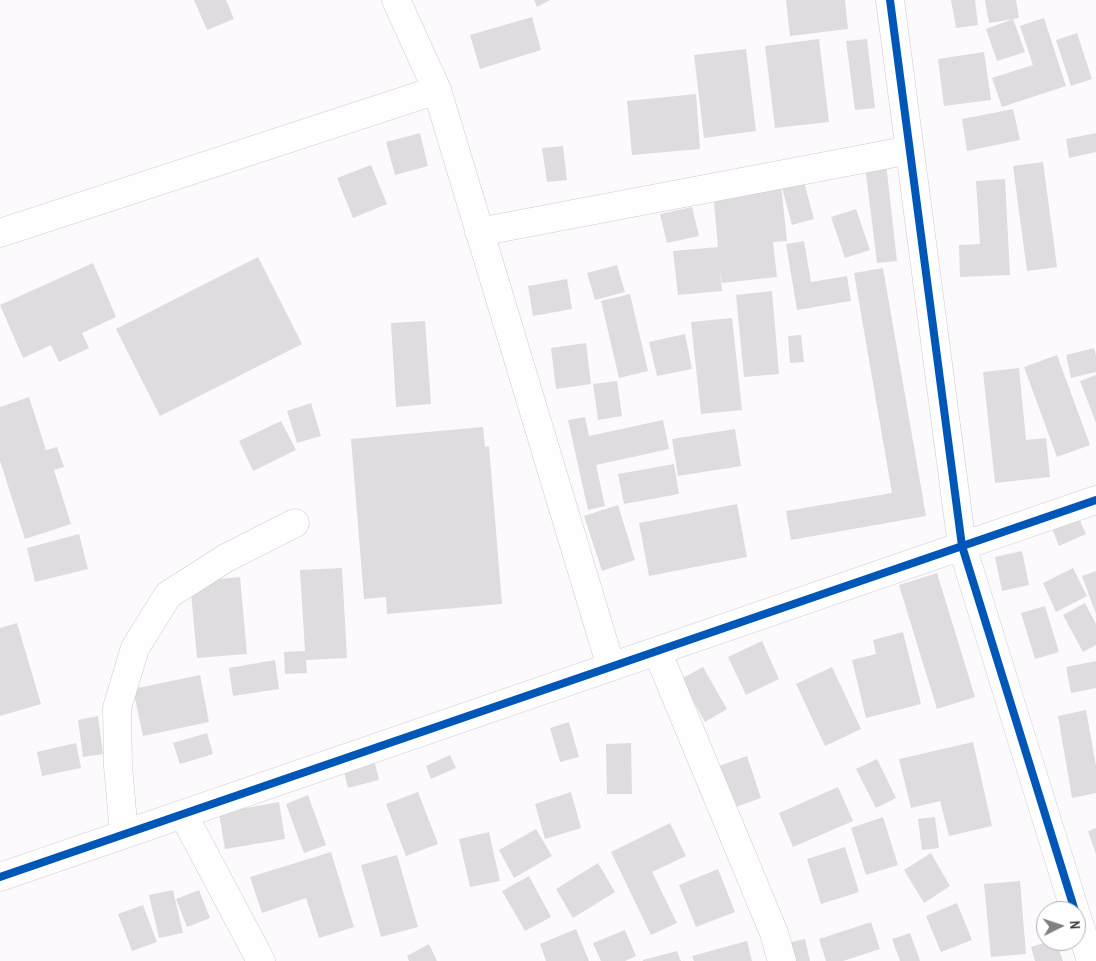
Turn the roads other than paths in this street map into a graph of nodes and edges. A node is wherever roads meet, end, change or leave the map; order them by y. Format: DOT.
graph roads {
  1 [pos="396,0"];
  2 [pos="890,0"];
  3 [pos="437,90"];
  4 [pos="910,150"];
  5 [pos="479,232"];
  6 [pos="0,233"];
  7 [pos="1096,500"];
  8 [pos="295,523"];
  9 [pos="962,546"];
  10 [pos="657,651"];
  11 [pos="611,667"];
  12 [pos="183,814"];
  13 [pos="124,834"];
  14 [pos="0,877"];
  15 [pos="1073,901"];
  16 [pos="1086,945"];
  17 [pos="261,961"];
  18 [pos="782,961"];
  19 [pos="1091,961"];
  1 -- 3 [label="street"];
  2 -- 4 [label="street"];
  3 -- 5 [label="street"];
  3 -- 6 [label="street"];
  4 -- 5 [label="street"];
  4 -- 9 [label="street"];
  5 -- 11 [label="street"];
  7 -- 9 [label="street"];
  8 -- 13 [label="street"];
  9 -- 10 [label="street"];
  9 -- 15 [label="street"];
  10 -- 11 [label="street"];
  10 -- 18 [label="street"];
  11 -- 12 [label="street"];
  12 -- 13 [label="street"];
  12 -- 17 [label="street"];
  13 -- 14 [label="street"];
  16 -- 19 [label="street"];
}
